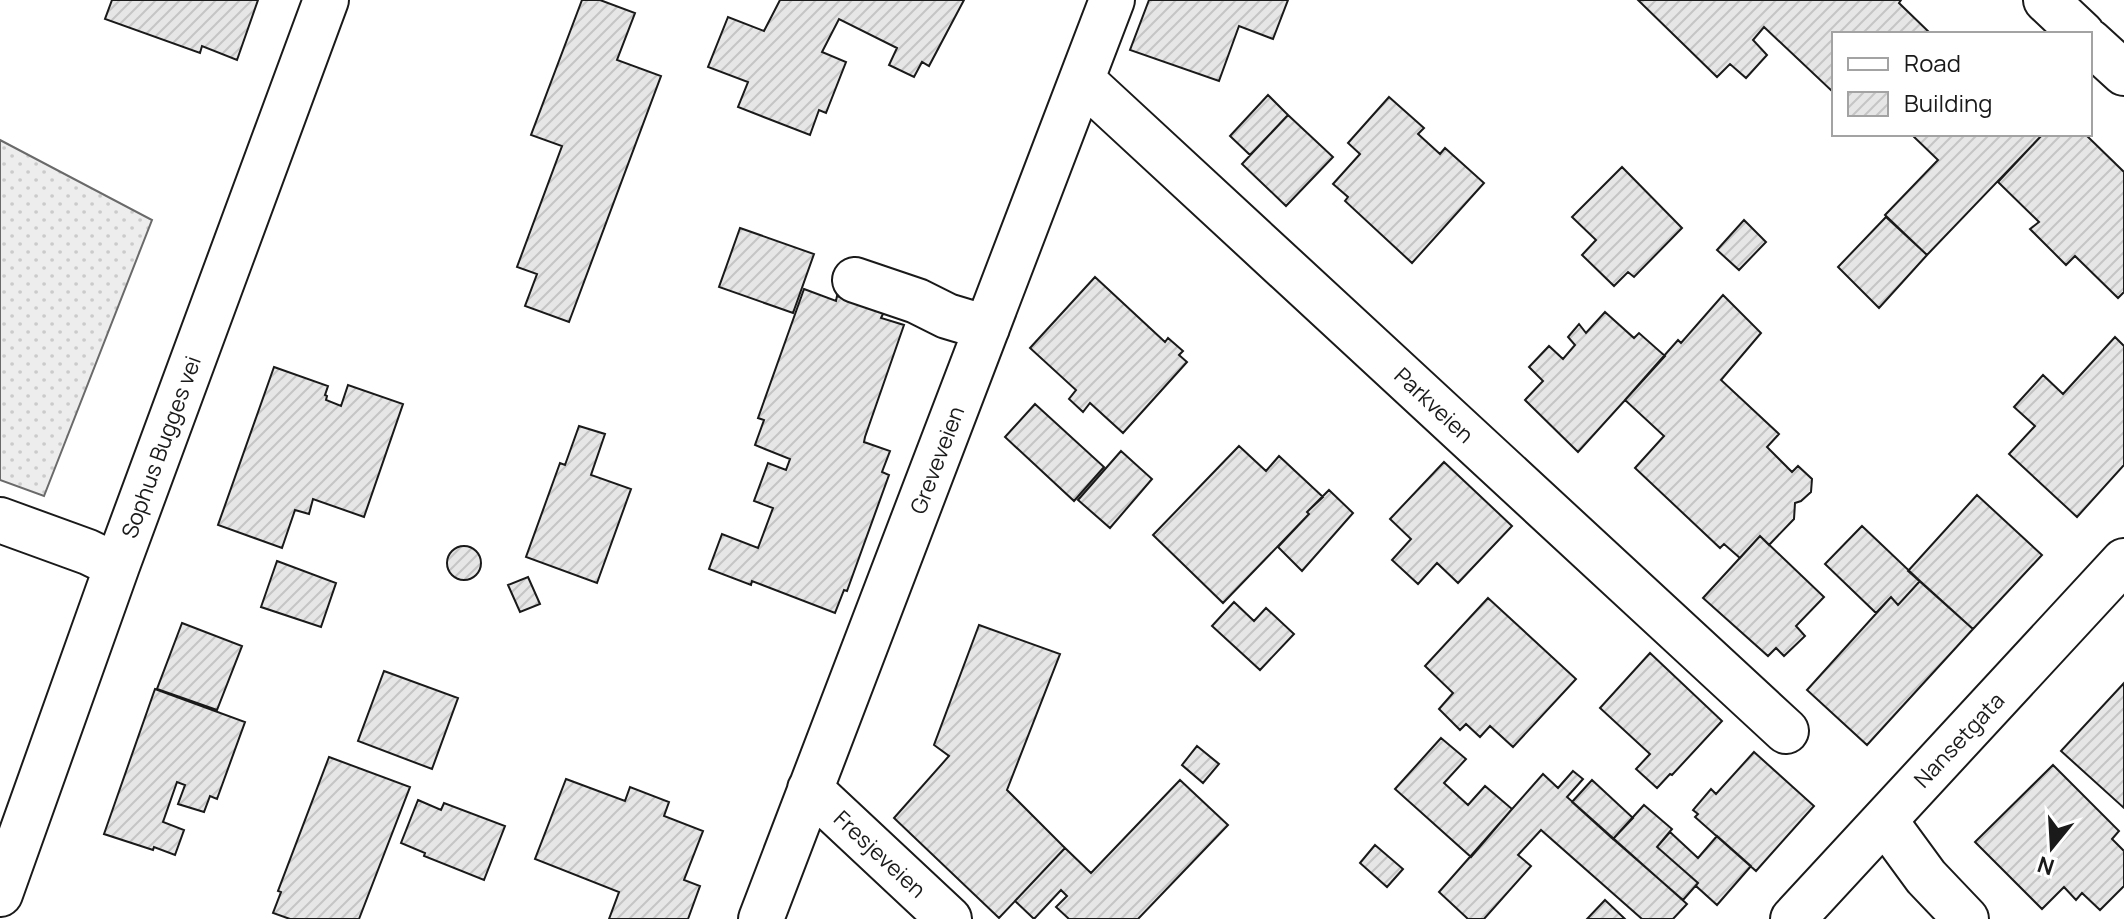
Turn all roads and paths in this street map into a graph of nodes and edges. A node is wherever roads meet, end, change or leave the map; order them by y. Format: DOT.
graph roads {
  1 [pos="326,0"];
  2 [pos="1112,0"];
  3 [pos="2046,0"];
  4 [pos="2080,32"];
  5 [pos="2092,44"];
  6 [pos="2124,73"];
  7 [pos="1082,80"];
  8 [pos="855,280"];
  9 [pos="987,328"];
  10 [pos="0,520"];
  11 [pos="2124,561"];
  12 [pos="117,566"];
  13 [pos="1786,731"];
  14 [pos="810,789"];
  15 [pos="1885,821"];
  16 [pos="0,894"];
  17 [pos="761,919"];
  18 [pos="949,919"];
  19 [pos="1793,919"];
  20 [pos="1966,919"];
  1 -- 12 [label="street, Sophus Bugges vei"];
  2 -- 7 [label="street, Greveveien"];
  3 -- 4 [label="street"];
  5 -- 6 [label="street"];
  7 -- 9 [label="street, Greveveien"];
  7 -- 13 [label="street, Parkveien"];
  8 -- 9 [label="street"];
  9 -- 14 [label="street, Greveveien"];
  10 -- 12 [label="street"];
  11 -- 15 [label="street, Nansetgata"];
  12 -- 16 [label="street, Sophus Bugges vei"];
  14 -- 17 [label="street, Greveveien"];
  14 -- 18 [label="street, Fresjeveien"];
  15 -- 19 [label="street, Nansetgata"];
  15 -- 20 [label="street"];
}
